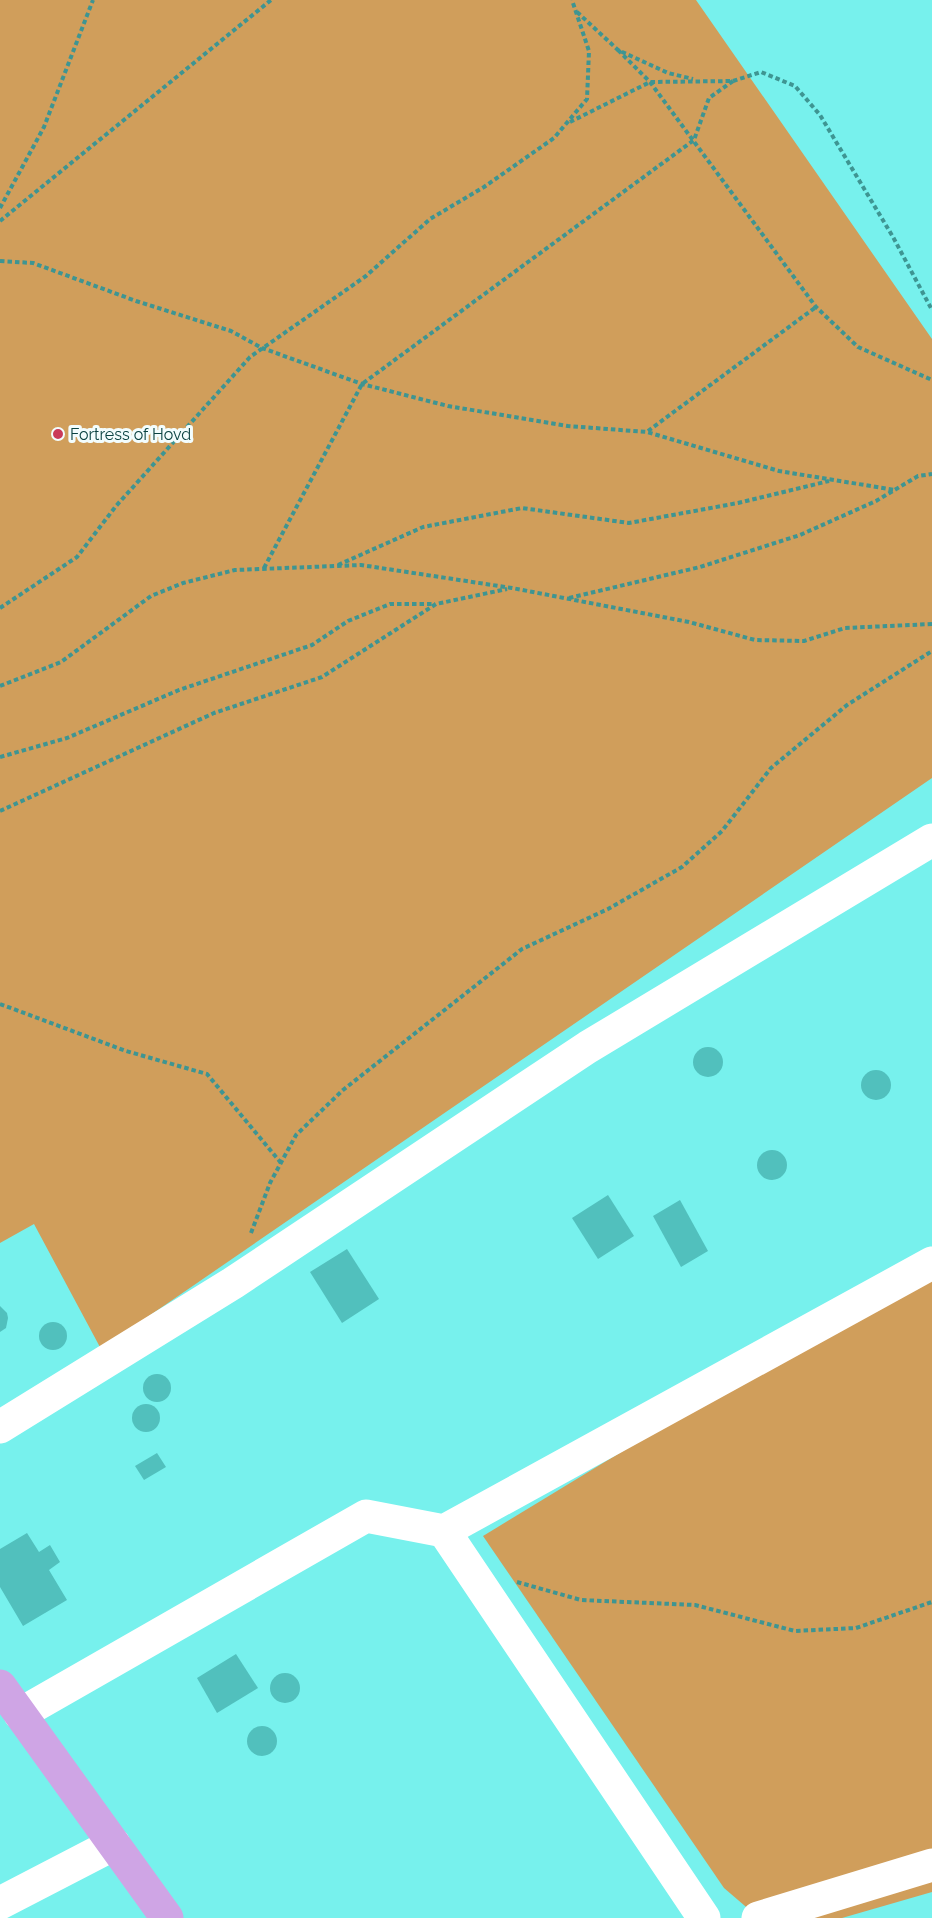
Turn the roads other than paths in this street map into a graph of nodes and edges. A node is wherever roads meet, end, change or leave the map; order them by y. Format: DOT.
graph roads {
  1 [pos="932,840"];
  2 [pos="932,1263"];
  3 [pos="0,1426"];
  4 [pos="444,1531"];
  5 [pos="0,1686"];
  6 [pos="20,1714"];
  7 [pos="114,1844"];
  8 [pos="932,1865"];
  9 [pos="0,1903"];
  10 [pos="167,1918"];
  11 [pos="704,1918"];
  12 [pos="758,1918"];
  1 -- 3 [label="street"];
  2 -- 4 [label="street"];
  4 -- 6 [label="street"];
  4 -- 11 [label="street"];
  5 -- 6 [label="main road"];
  6 -- 7 [label="main road"];
  7 -- 9 [label="street"];
  7 -- 10 [label="main road"];
  8 -- 12 [label="street"];
}
